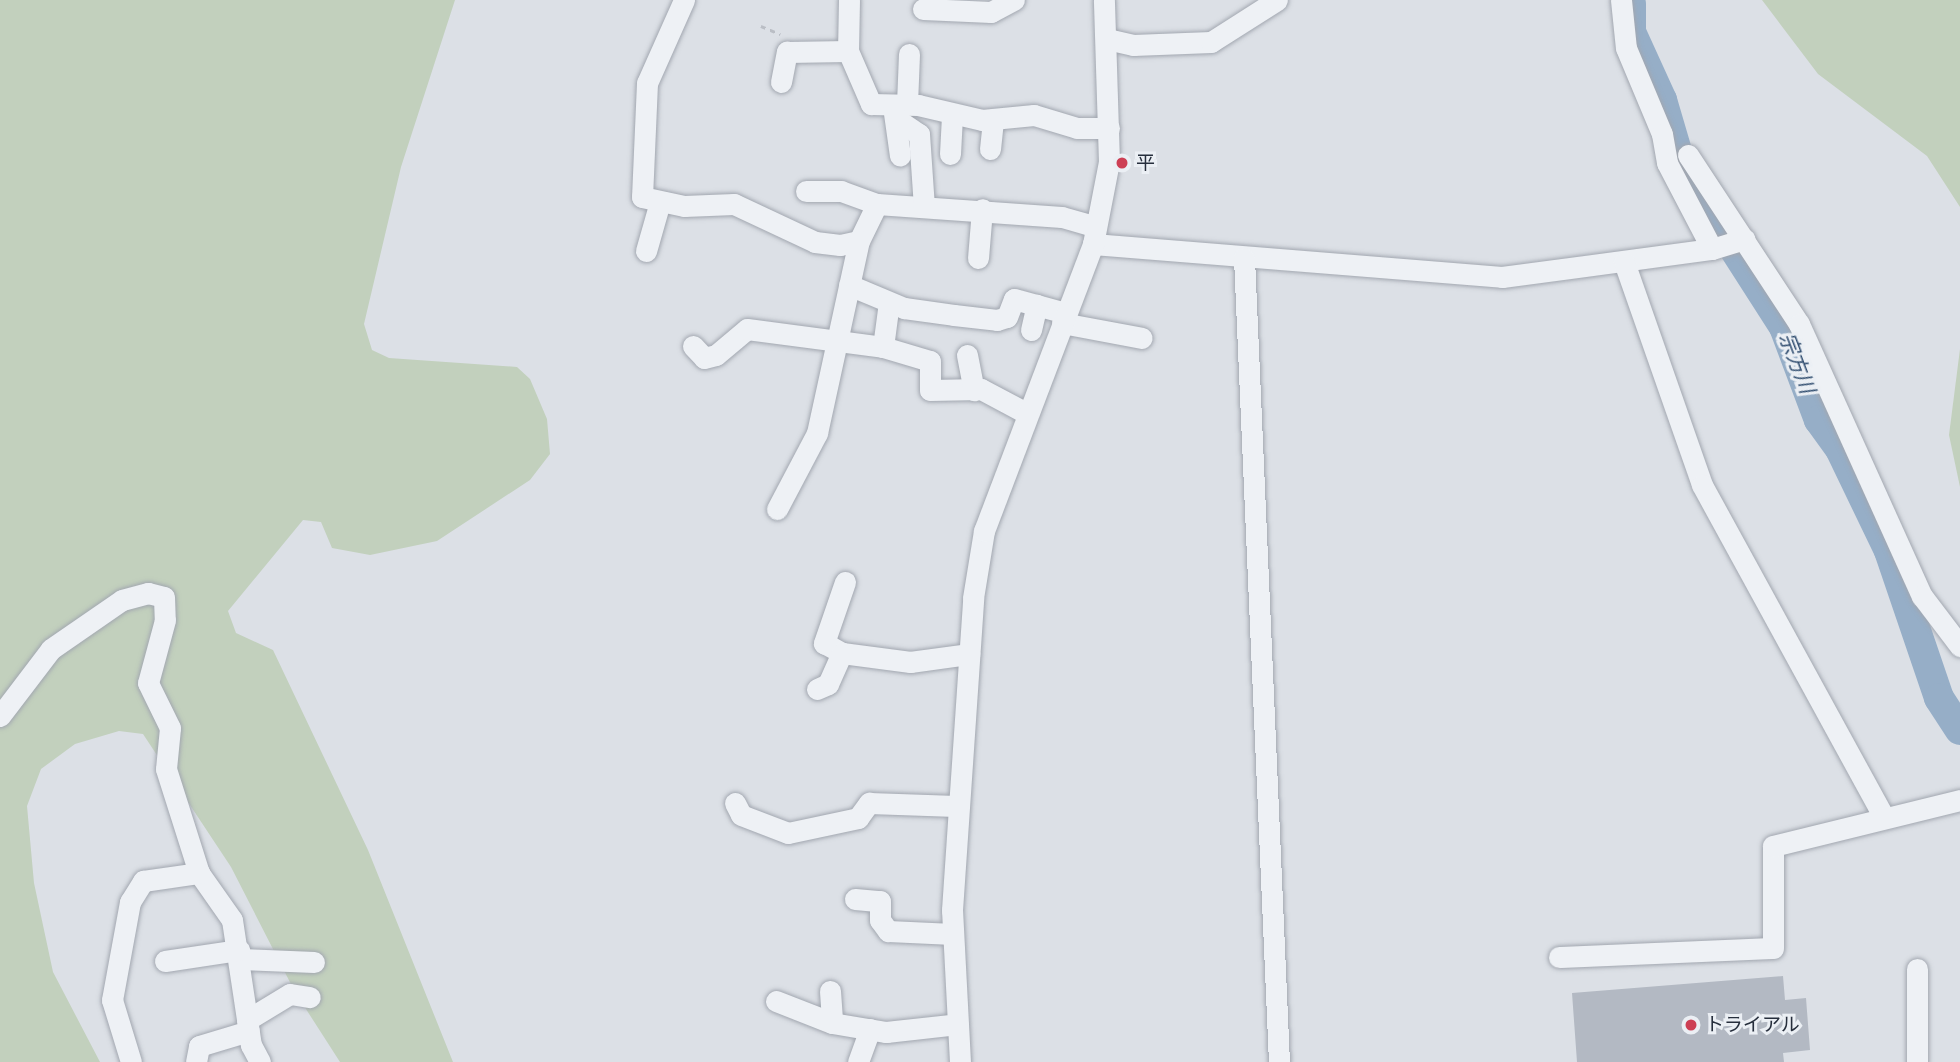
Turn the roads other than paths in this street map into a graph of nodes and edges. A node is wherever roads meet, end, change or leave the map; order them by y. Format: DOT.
graph roads {
  1 [pos="684,0"];
  2 [pos="849,0"];
  3 [pos="1014,0"];
  4 [pos="1104,0"];
  5 [pos="1277,0"];
  6 [pos="1621,0"];
  7 [pos="923,9"];
  8 [pos="1107,39"];
  9 [pos="848,51"];
  10 [pos="909,54"];
  11 [pos="781,82"];
  12 [pos="898,109"];
  13 [pos="953,116"];
  14 [pos="993,119"];
  15 [pos="1109,128"];
  16 [pos="990,149"];
  17 [pos="950,154"];
  18 [pos="1688,155"];
  19 [pos="900,156"];
  20 [pos="806,191"];
  21 [pos="660,202"];
  22 [pos="877,204"];
  23 [pos="924,207"];
  24 [pos="982,209"];
  25 [pos="1094,235"];
  26 [pos="859,241"];
  27 [pos="1742,241"];
  28 [pos="1715,249"];
  29 [pos="646,251"];
  30 [pos="978,258"];
  31 [pos="1244,258"];
  32 [pos="1624,262"];
  33 [pos="849,285"];
  34 [pos="889,302"];
  35 [pos="1037,305"];
  36 [pos="1064,318"];
  37 [pos="1031,330"];
  38 [pos="1142,338"];
  39 [pos="836,344"];
  40 [pos="694,345"];
  41 [pos="883,347"];
  42 [pos="967,355"];
  43 [pos="974,390"];
  44 [pos="1028,414"];
  45 [pos="777,509"];
  46 [pos="845,582"];
  47 [pos="1960,646"];
  48 [pos="842,653"];
  49 [pos="969,654"];
  50 [pos="817,689"];
  51 [pos="0,716"];
  52 [pos="1960,800"];
  53 [pos="735,803"];
  54 [pos="956,806"];
  55 [pos="1884,818"];
  56 [pos="199,873"];
  57 [pos="855,899"];
  58 [pos="953,934"];
  59 [pos="240,954"];
  60 [pos="1559,957"];
  61 [pos="165,961"];
  62 [pos="314,962"];
  63 [pos="1917,969"];
  64 [pos="830,991"];
  65 [pos="310,997"];
  66 [pos="776,1001"];
  67 [pos="832,1023"];
  68 [pos="958,1024"];
  69 [pos="248,1026"];
  70 [pos="870,1029"];
  71 [pos="131,1062"];
  72 [pos="196,1062"];
  73 [pos="260,1062"];
  74 [pos="858,1062"];
  75 [pos="960,1062"];
  76 [pos="1279,1062"];
  77 [pos="1917,1062"];
  1 -- 21 [label="street"];
  2 -- 9 [label="street"];
  3 -- 7 [label="street"];
  4 -- 8 [label="street"];
  5 -- 8 [label="street"];
  6 -- 28 [label="street"];
  8 -- 15 [label="street"];
  9 -- 11 [label="street"];
  9 -- 12 [label="street"];
  10 -- 12 [label="street"];
  12 -- 13 [label="street"];
  12 -- 19 [label="street"];
  12 -- 23 [label="street"];
  13 -- 14 [label="street"];
  13 -- 17 [label="street"];
  14 -- 15 [label="street"];
  14 -- 16 [label="street"];
  15 -- 25 [label="street"];
  18 -- 27 [label="street"];
  20 -- 22 [label="street"];
  21 -- 26 [label="street"];
  21 -- 29 [label="street"];
  22 -- 23 [label="street"];
  22 -- 26 [label="street"];
  23 -- 24 [label="street"];
  24 -- 25 [label="street"];
  24 -- 30 [label="street"];
  25 -- 31 [label="street"];
  25 -- 36 [label="street"];
  26 -- 33 [label="street"];
  27 -- 28 [label="street"];
  27 -- 47 [label="street"];
  28 -- 32 [label="street"];
  31 -- 32 [label="street"];
  31 -- 76 [label="street"];
  32 -- 55 [label="street"];
  33 -- 34 [label="street"];
  33 -- 39 [label="street"];
  34 -- 35 [label="street"];
  34 -- 41 [label="street"];
  35 -- 36 [label="street"];
  35 -- 37 [label="street"];
  36 -- 38 [label="street"];
  36 -- 44 [label="street"];
  39 -- 40 [label="street"];
  39 -- 41 [label="street"];
  39 -- 45 [label="street"];
  41 -- 43 [label="street"];
  42 -- 43 [label="street"];
  43 -- 44 [label="street"];
  44 -- 49 [label="street"];
  46 -- 48 [label="street"];
  48 -- 49 [label="street"];
  48 -- 50 [label="street"];
  49 -- 54 [label="street"];
  51 -- 56 [label="street"];
  52 -- 55 [label="street"];
  53 -- 54 [label="street"];
  54 -- 58 [label="street"];
  55 -- 60 [label="street"];
  56 -- 59 [label="street"];
  56 -- 71 [label="street"];
  57 -- 58 [label="street"];
  58 -- 68 [label="street"];
  59 -- 61 [label="street"];
  59 -- 62 [label="street"];
  59 -- 69 [label="street"];
  63 -- 77 [label="street"];
  64 -- 67 [label="street"];
  65 -- 69 [label="street"];
  66 -- 67 [label="street"];
  67 -- 70 [label="street"];
  68 -- 70 [label="street"];
  68 -- 75 [label="street"];
  69 -- 72 [label="street"];
  69 -- 73 [label="street"];
  70 -- 74 [label="street"];
}
